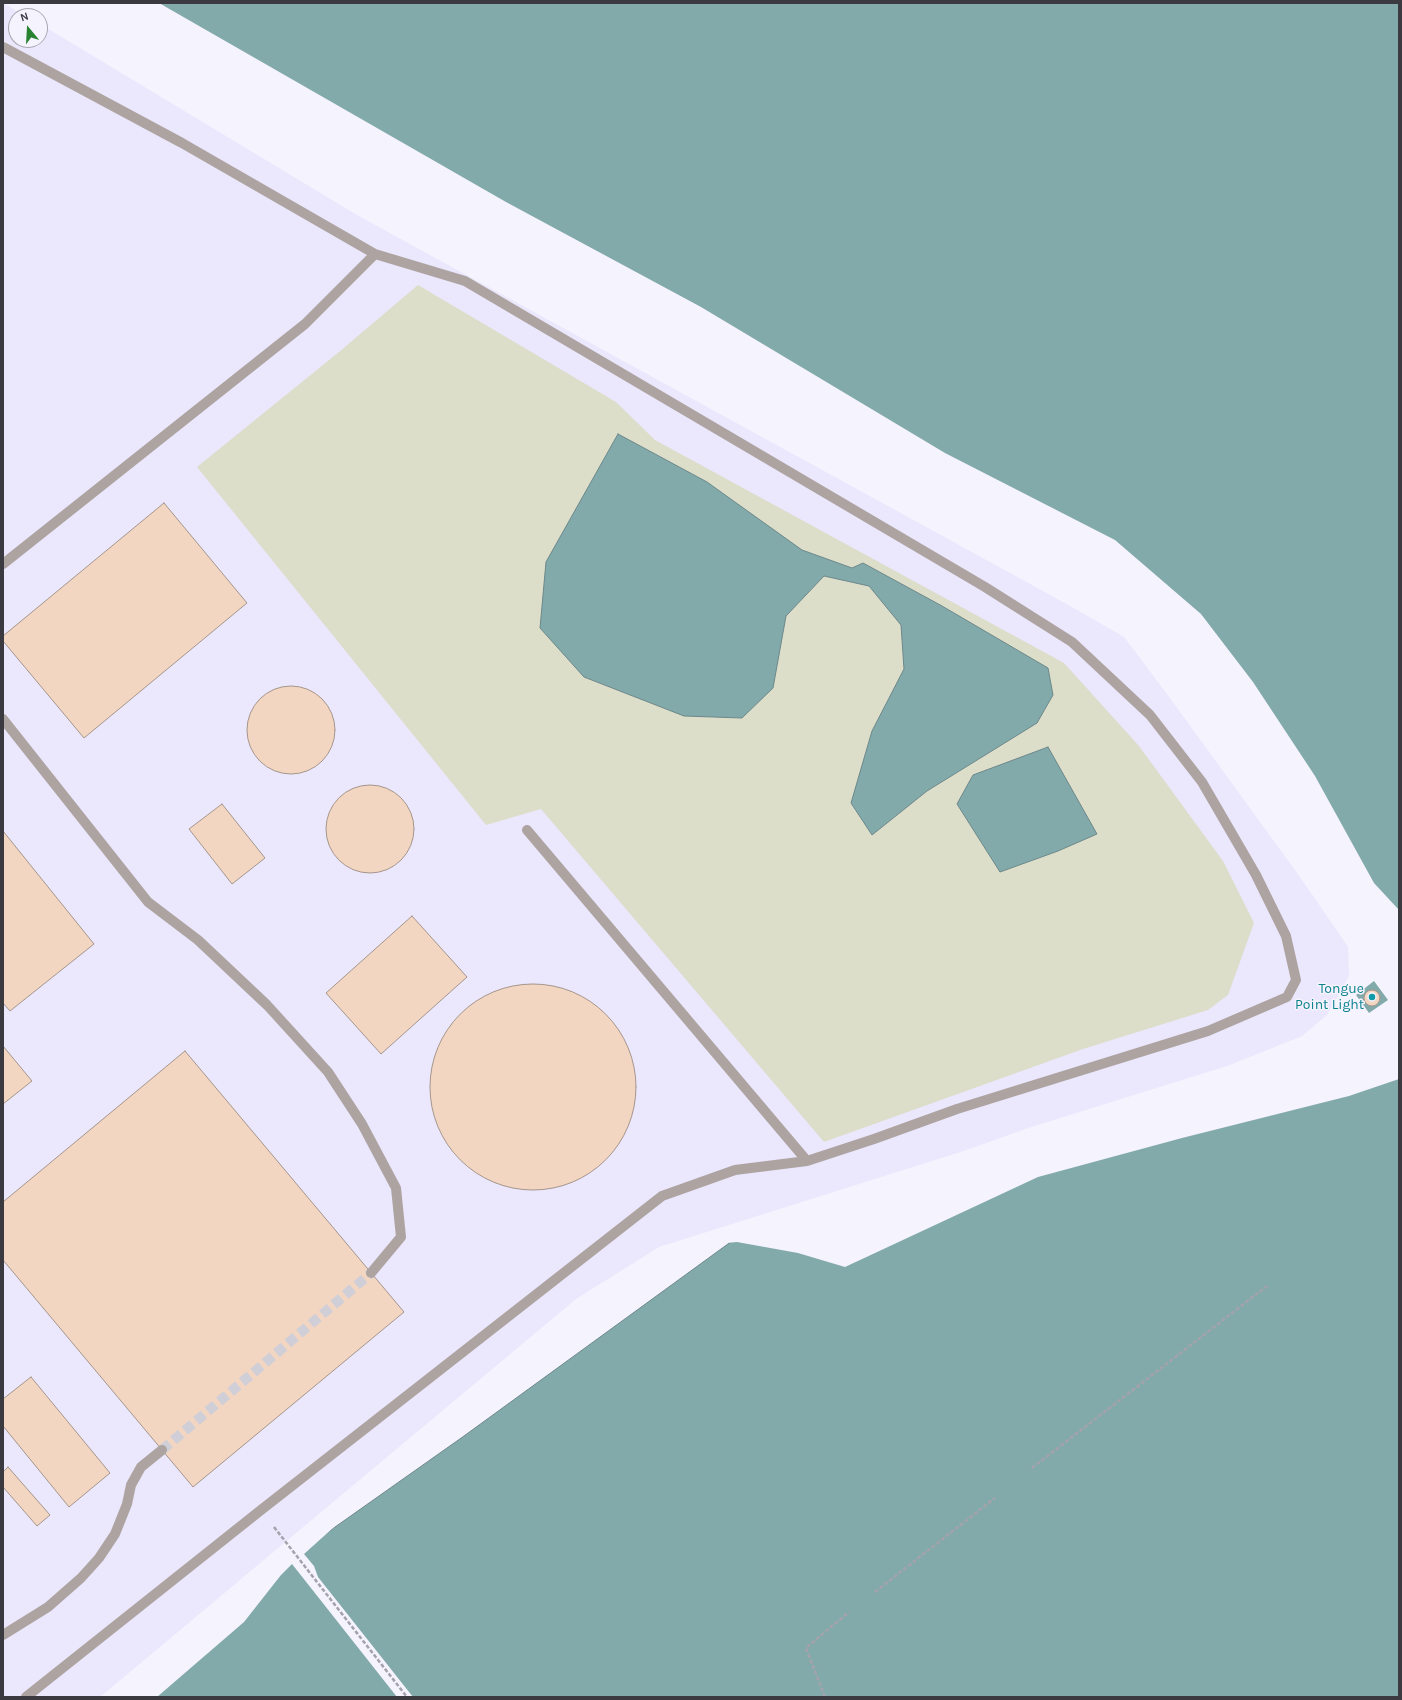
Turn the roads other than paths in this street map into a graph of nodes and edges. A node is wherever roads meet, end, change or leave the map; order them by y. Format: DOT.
graph roads {
  1 [pos="3,46"];
  2 [pos="375,254"];
  3 [pos="3,564"];
  4 [pos="3,719"];
  5 [pos="527,830"];
  6 [pos="807,1161"];
  7 [pos="371,1273"];
  8 [pos="162,1450"];
  9 [pos="3,1635"];
  10 [pos="26,1697"];
  1 -- 2 [label="lane"];
  2 -- 3 [label="lane"];
  2 -- 6 [label="lane"];
  4 -- 7 [label="lane"];
  5 -- 6 [label="lane"];
  6 -- 10 [label="lane"];
  8 -- 9 [label="lane"];
}
